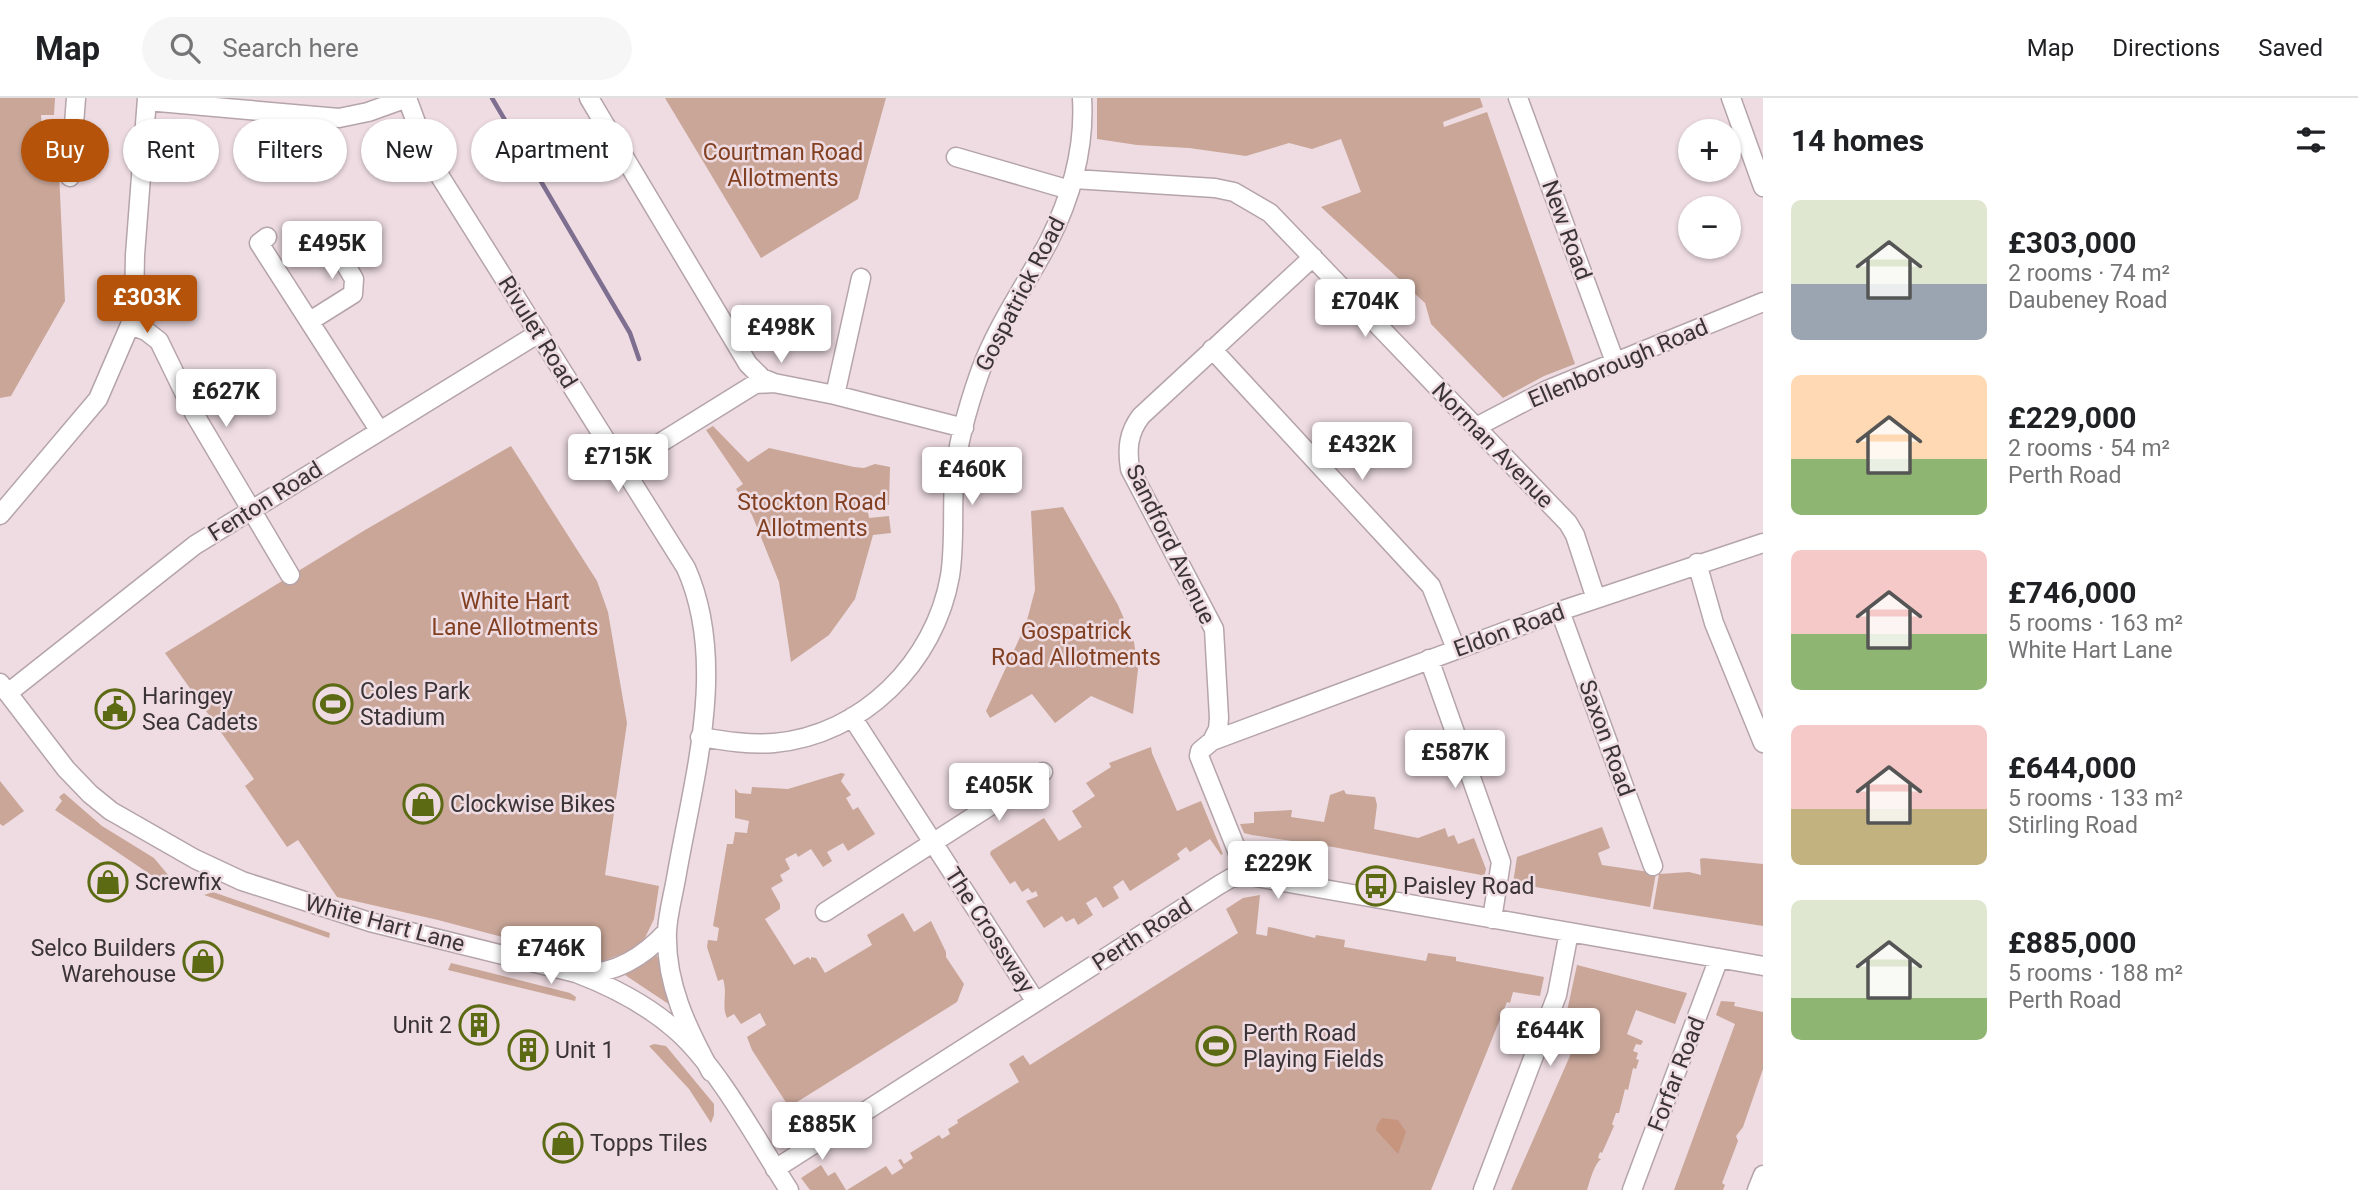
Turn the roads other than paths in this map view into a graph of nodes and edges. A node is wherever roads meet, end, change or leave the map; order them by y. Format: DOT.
graph roads {
  1 [pos="76,98"];
  2 [pos="407,98"];
  3 [pos="589,98"];
  4 [pos="1082,98"];
  5 [pos="1518,98"];
  6 [pos="1731,98"];
  7 [pos="147,100"];
  8 [pos="74,119"];
  9 [pos="956,157"];
  10 [pos="1072,184"];
  11 [pos="1763,187"];
  12 [pos="327,233"];
  13 [pos="267,237"];
  14 [pos="1313,257"];
  15 [pos="861,278"];
  16 [pos="1763,302"];
  17 [pos="310,321"];
  18 [pos="130,325"];
  19 [pos="539,333"];
  20 [pos="1212,349"];
  21 [pos="1615,362"];
  22 [pos="748,364"];
  23 [pos="774,383"];
  24 [pos="747,388"];
  25 [pos="835,395"];
  26 [pos="1476,427"];
  27 [pos="964,428"];
  28 [pos="380,430"];
  29 [pos="623,466"];
  30 [pos="251,510"];
  31 [pos="0,515"];
  32 [pos="1763,542"];
  33 [pos="1697,564"];
  34 [pos="290,575"];
  35 [pos="1596,598"];
  36 [pos="1560,611"];
  37 [pos="1456,649"];
  38 [pos="1429,659"];
  39 [pos="4,688"];
  40 [pos="1218,700"];
  41 [pos="852,717"];
  42 [pos="1233,724"];
  43 [pos="1256,724"];
  44 [pos="700,737"];
  45 [pos="1212,741"];
  46 [pos="1763,743"];
  47 [pos="1043,772"];
  48 [pos="933,842"];
  49 [pos="1653,866"];
  50 [pos="1244,875"];
  51 [pos="825,912"];
  52 [pos="1492,919"];
  53 [pos="667,931"];
  54 [pos="1569,932"];
  55 [pos="1719,958"];
  56 [pos="1763,966"];
  57 [pos="576,973"];
  58 [pos="1036,1002"];
  59 [pos="711,1072"];
  60 [pos="775,1169"];
  61 [pos="1763,1175"];
  62 [pos="789,1190"];
  63 [pos="1483,1190"];
  64 [pos="1632,1190"];
  65 [pos="1757,1190"];
  1 -- 8 [label="street"];
  2 -- 7 [label="street"];
  2 -- 19 [label="street, Rivulet Road"];
  3 -- 22 [label="street"];
  4 -- 10 [label="street, Gospatrick Road"];
  5 -- 21 [label="street, New Road"];
  6 -- 11 [label="street"];
  7 -- 18 [label="street"];
  9 -- 10 [label="street, Norman Avenue"];
  10 -- 14 [label="street, Norman Avenue"];
  10 -- 27 [label="street, Gospatrick Road"];
  12 -- 17 [label="street"];
  13 -- 17 [label="street"];
  14 -- 20 [label="street, Sandford Avenue"];
  14 -- 26 [label="street, Norman Avenue"];
  15 -- 25 [label="street"];
  16 -- 21 [label="street, Ellenborough Road"];
  17 -- 28 [label="street"];
  18 -- 30 [label="street"];
  18 -- 31 [label="street"];
  19 -- 28 [label="street, Fenton Road"];
  19 -- 29 [label="street, Rivulet Road"];
  20 -- 37 [label="street"];
  20 -- 40 [label="street, Sandford Avenue"];
  21 -- 26 [label="street, Ellenborough Road"];
  22 -- 23 [label="street"];
  22 -- 24 [label="street"];
  23 -- 24 [label="street"];
  23 -- 25 [label="street"];
  24 -- 29 [label="street"];
  25 -- 27 [label="street"];
  26 -- 35 [label="street, Norman Avenue"];
  27 -- 41 [label="street, Gospatrick Road"];
  28 -- 30 [label="street, Fenton Road"];
  29 -- 44 [label="street, Rivulet Road"];
  30 -- 34 [label="street"];
  30 -- 39 [label="street, Fenton Road"];
  32 -- 33 [label="street, Eldon Road"];
  33 -- 35 [label="street, Eldon Road"];
  33 -- 46 [label="street"];
  35 -- 36 [label="street, Eldon Road"];
  36 -- 37 [label="street, Eldon Road"];
  36 -- 49 [label="street, Saxon Road"];
  37 -- 38 [label="street, Eldon Road"];
  38 -- 43 [label="street, Eldon Road"];
  38 -- 52 [label="street"];
  39 -- 57 [label="street, White Hart Lane"];
  40 -- 42 [label="street, Sandford Avenue"];
  40 -- 45 [label="street, Sandford Avenue"];
  41 -- 44 [label="street, Gospatrick Road"];
  41 -- 48 [label="street, The Crossway"];
  42 -- 43 [label="street, Eldon Road"];
  43 -- 45 [label="street, Eldon Road"];
  44 -- 53 [label="street, Rivulet Road"];
  45 -- 50 [label="street, Sandford Avenue"];
  47 -- 48 [label="street"];
  48 -- 51 [label="street"];
  48 -- 58 [label="street, The Crossway"];
  50 -- 52 [label="street"];
  50 -- 58 [label="street, Perth Road"];
  52 -- 54 [label="street"];
  53 -- 57 [label="street"];
  53 -- 59 [label="street, Rivulet Road"];
  54 -- 55 [label="street"];
  54 -- 63 [label="street"];
  55 -- 56 [label="street"];
  55 -- 64 [label="street, Forfar Road"];
  57 -- 59 [label="street, White Hart Lane"];
  58 -- 60 [label="street, Perth Road"];
  59 -- 60 [label="street, White Hart Lane"];
  60 -- 62 [label="street, White Hart Lane"];
  61 -- 65 [label="street"];
}
